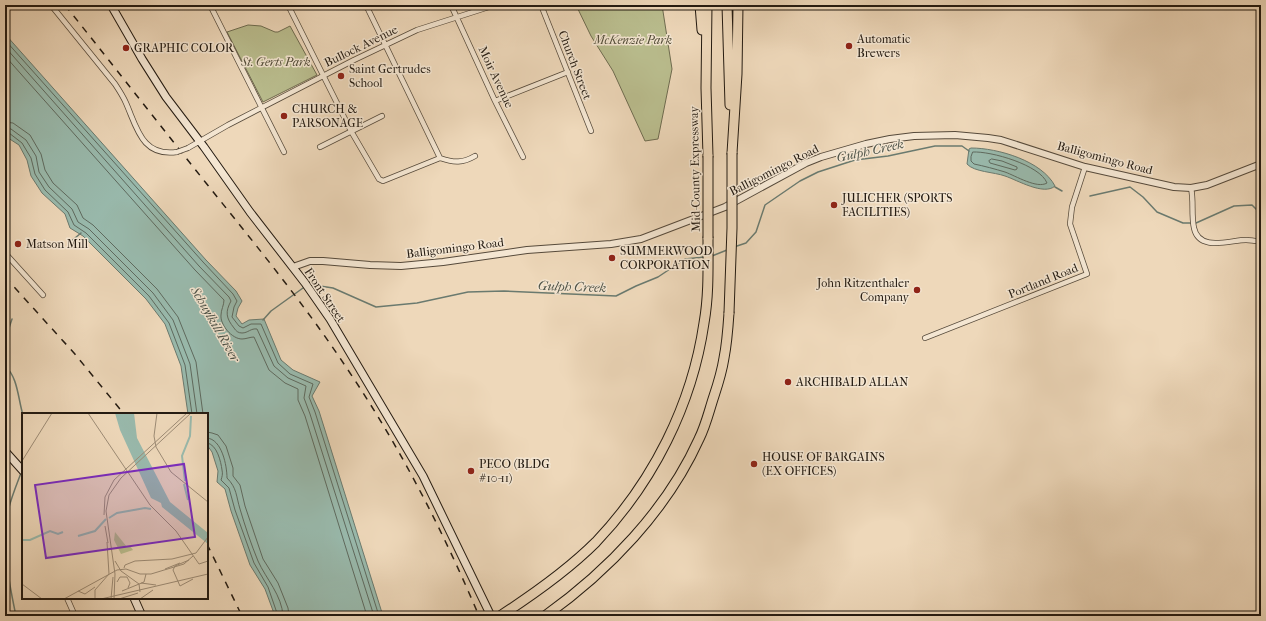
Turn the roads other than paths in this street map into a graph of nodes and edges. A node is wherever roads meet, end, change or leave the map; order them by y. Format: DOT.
graph roads {
  1 [pos="52,5"];
  2 [pos="111,5"];
  3 [pos="210,5"];
  4 [pos="288,5"];
  5 [pos="366,5"];
  6 [pos="451,5"];
  7 [pos="494,5"];
  8 [pos="541,5"];
  9 [pos="700,5"];
  10 [pos="707,5"];
  11 [pos="727,5"];
  12 [pos="738,5"];
  13 [pos="456,16"];
  14 [pos="386,45"];
  15 [pos="568,72"];
  16 [pos="324,76"];
  17 [pos="706,88"];
  18 [pos="495,101"];
  19 [pos="262,107"];
  20 [pos="382,116"];
  21 [pos="351,131"];
  22 [pos="591,131"];
  23 [pos="200,141"];
  24 [pos="320,147"];
  25 [pos="284,152"];
  26 [pos="732,153"];
  27 [pos="475,156"];
  28 [pos="523,157"];
  29 [pos="440,158"];
  30 [pos="1261,164"];
  31 [pos="1085,167"];
  32 [pos="1191,188"];
  33 [pos="1261,242"];
  34 [pos="5,253"];
  35 [pos="293,267"];
  36 [pos="43,295"];
  37 [pos="924,338"];
  38 [pos="5,451"];
  39 [pos="22,470"];
  40 [pos="67,599"];
  41 [pos="134,599"];
  42 [pos="75,616"];
  43 [pos="142,616"];
  44 [pos="491,616"];
  45 [pos="500,616"];
  46 [pos="544,616"];
  1 -- 23 [label="street, Bullock Avenue, bridge"];
  2 -- 23 [label="main road, Front Street"];
  3 -- 19 [label="street"];
  4 -- 16 [label="street"];
  5 -- 14 [label="street"];
  6 -- 13 [label="street, Moir Avenue"];
  7 -- 13 [label="street, Bullock Avenue"];
  8 -- 15 [label="street, Church Street"];
  9 -- 17 [label="highway"];
  10 -- 17 [label="highway, Mid-County Expressway"];
  11 -- 26 [label="highway"];
  12 -- 26 [label="highway"];
  13 -- 14 [label="street, Bullock Avenue"];
  13 -- 18 [label="street, Moir Avenue"];
  14 -- 16 [label="street, Bullock Avenue"];
  14 -- 29 [label="street"];
  15 -- 18 [label="street"];
  15 -- 22 [label="street, Church Street"];
  16 -- 19 [label="street, Bullock Avenue"];
  16 -- 21 [label="street"];
  17 -- 45 [label="highway, Mid-County Expressway, bridge"];
  18 -- 28 [label="street, Moir Avenue"];
  19 -- 23 [label="street, Bullock Avenue"];
  19 -- 25 [label="street"];
  20 -- 21 [label="street"];
  21 -- 24 [label="street"];
  21 -- 29 [label="street"];
  23 -- 35 [label="main road, Front Street"];
  26 -- 46 [label="highway, bridge"];
  27 -- 29 [label="street"];
  30 -- 32 [label="street, Balligomingo Road"];
  31 -- 32 [label="street, Balligomingo Road"];
  31 -- 35 [label="street, Balligomingo Road"];
  31 -- 37 [label="street, Portland Road"];
  32 -- 33 [label="street"];
  34 -- 36 [label="street"];
  35 -- 44 [label="main road, Front Street"];
  38 -- 39 [label="main road"];
  40 -- 42 [label="street"];
  41 -- 43 [label="main road"];
}
